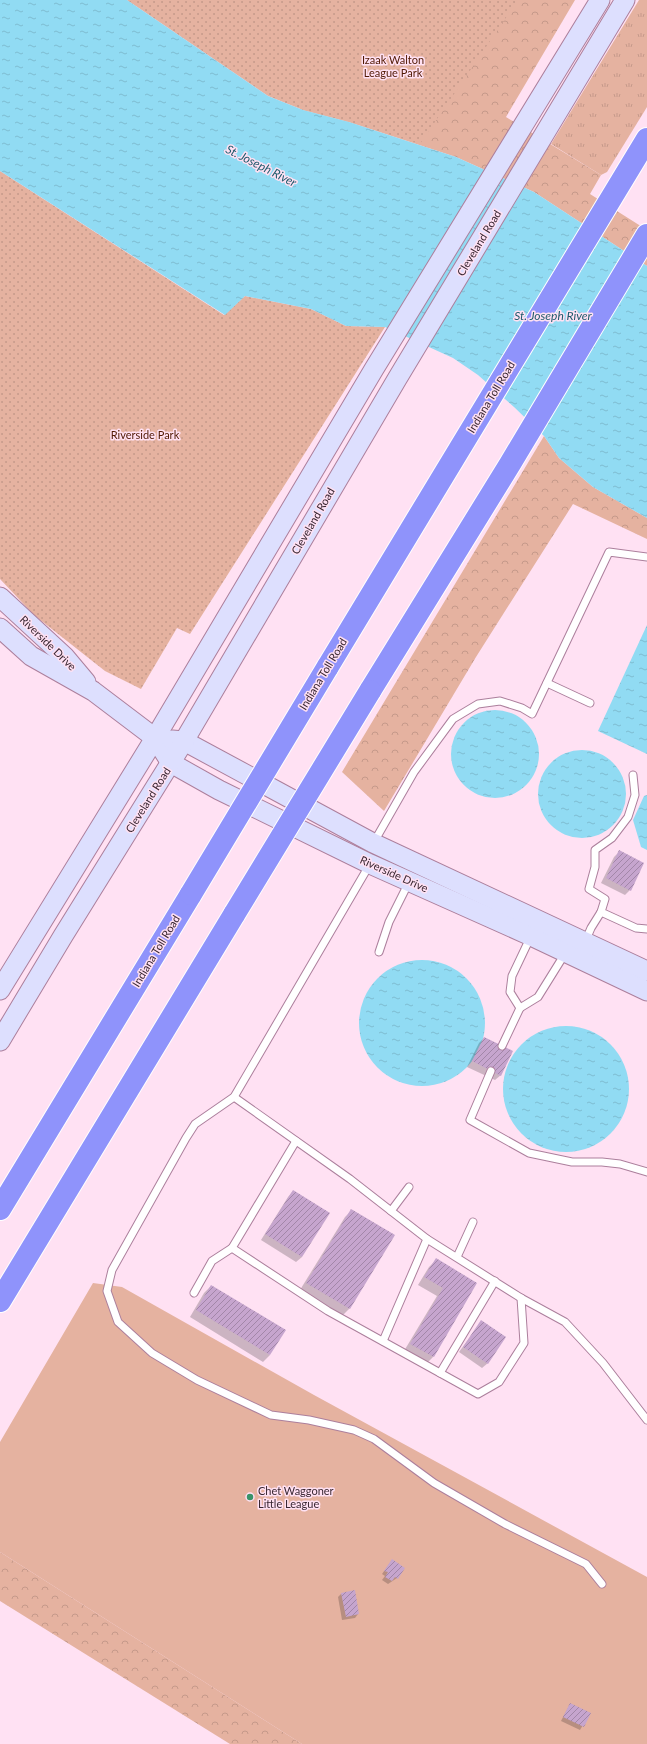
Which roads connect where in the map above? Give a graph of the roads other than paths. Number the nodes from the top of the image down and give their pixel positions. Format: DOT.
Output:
graph roads {
  1 [pos="600,0"];
  2 [pos="624,0"];
  3 [pos="647,140"];
  4 [pos="647,235"];
  5 [pos="647,557"];
  6 [pos="0,597"];
  7 [pos="0,628"];
  8 [pos="547,683"];
  9 [pos="93,691"];
  10 [pos="590,703"];
  11 [pos="155,738"];
  12 [pos="184,741"];
  13 [pos="171,763"];
  14 [pos="633,775"];
  15 [pos="372,854"];
  16 [pos="409,882"];
  17 [pos="601,912"];
  18 [pos="534,928"];
  19 [pos="647,930"];
  20 [pos="575,948"];
  21 [pos="379,952"];
  22 [pos="647,971"];
  23 [pos="0,990"];
  24 [pos="647,992"];
  25 [pos="520,1008"];
  26 [pos="0,1041"];
  27 [pos="502,1046"];
  28 [pos="491,1071"];
  29 [pos="234,1097"];
  30 [pos="296,1141"];
  31 [pos="647,1172"];
  32 [pos="408,1187"];
  33 [pos="0,1209"];
  34 [pos="391,1211"];
  35 [pos="473,1222"];
  36 [pos="427,1239"];
  37 [pos="232,1248"];
  38 [pos="457,1257"];
  39 [pos="495,1281"];
  40 [pos="194,1293"];
  41 [pos="521,1298"];
  42 [pos="0,1301"];
  43 [pos="383,1341"];
  44 [pos="440,1373"];
  45 [pos="647,1420"];
  46 [pos="602,1584"];
  1 -- 11 [label="main road"];
  2 -- 12 [label="main road, Cleveland Road"];
  3 -- 33 [label="highway, Indiana Toll Road, bridge"];
  4 -- 42 [label="highway, bridge"];
  5 -- 8 [label="lane"];
  6 -- 9 [label="main road, Riverside Drive"];
  7 -- 9 [label="main road, Riverside Drive"];
  8 -- 10 [label="lane"];
  8 -- 15 [label="lane"];
  9 -- 11 [label="main road, Riverside Drive"];
  11 -- 12 [label="main road, Riverside Drive"];
  11 -- 13 [label="main road, Riverside Drive"];
  11 -- 23 [label="main road"];
  12 -- 13 [label="main road, Cleveland Road"];
  12 -- 15 [label="main road, Riverside Drive"];
  13 -- 15 [label="main road, Riverside Drive"];
  13 -- 26 [label="main road, Cleveland Road"];
  14 -- 17 [label="lane"];
  15 -- 16 [label="main road, Riverside Drive"];
  15 -- 18 [label="main road, Riverside Drive"];
  15 -- 29 [label="lane"];
  16 -- 18 [label="main road, Riverside Drive"];
  16 -- 21 [label="lane"];
  17 -- 19 [label="lane"];
  17 -- 20 [label="lane"];
  18 -- 20 [label="main road, Riverside Drive"];
  18 -- 25 [label="lane"];
  20 -- 22 [label="main road, Riverside Drive"];
  20 -- 24 [label="main road, Riverside Drive"];
  20 -- 25 [label="lane"];
  25 -- 27 [label="lane"];
  28 -- 31 [label="lane"];
  29 -- 30 [label="lane"];
  29 -- 46 [label="lane"];
  30 -- 34 [label="lane"];
  30 -- 37 [label="lane"];
  32 -- 34 [label="lane"];
  34 -- 36 [label="lane"];
  35 -- 38 [label="lane"];
  36 -- 38 [label="lane"];
  36 -- 43 [label="lane"];
  37 -- 40 [label="lane"];
  37 -- 43 [label="lane"];
  38 -- 39 [label="lane"];
  39 -- 41 [label="lane"];
  39 -- 44 [label="lane"];
  41 -- 44 [label="lane"];
  41 -- 45 [label="lane"];
  43 -- 44 [label="lane"];
}
